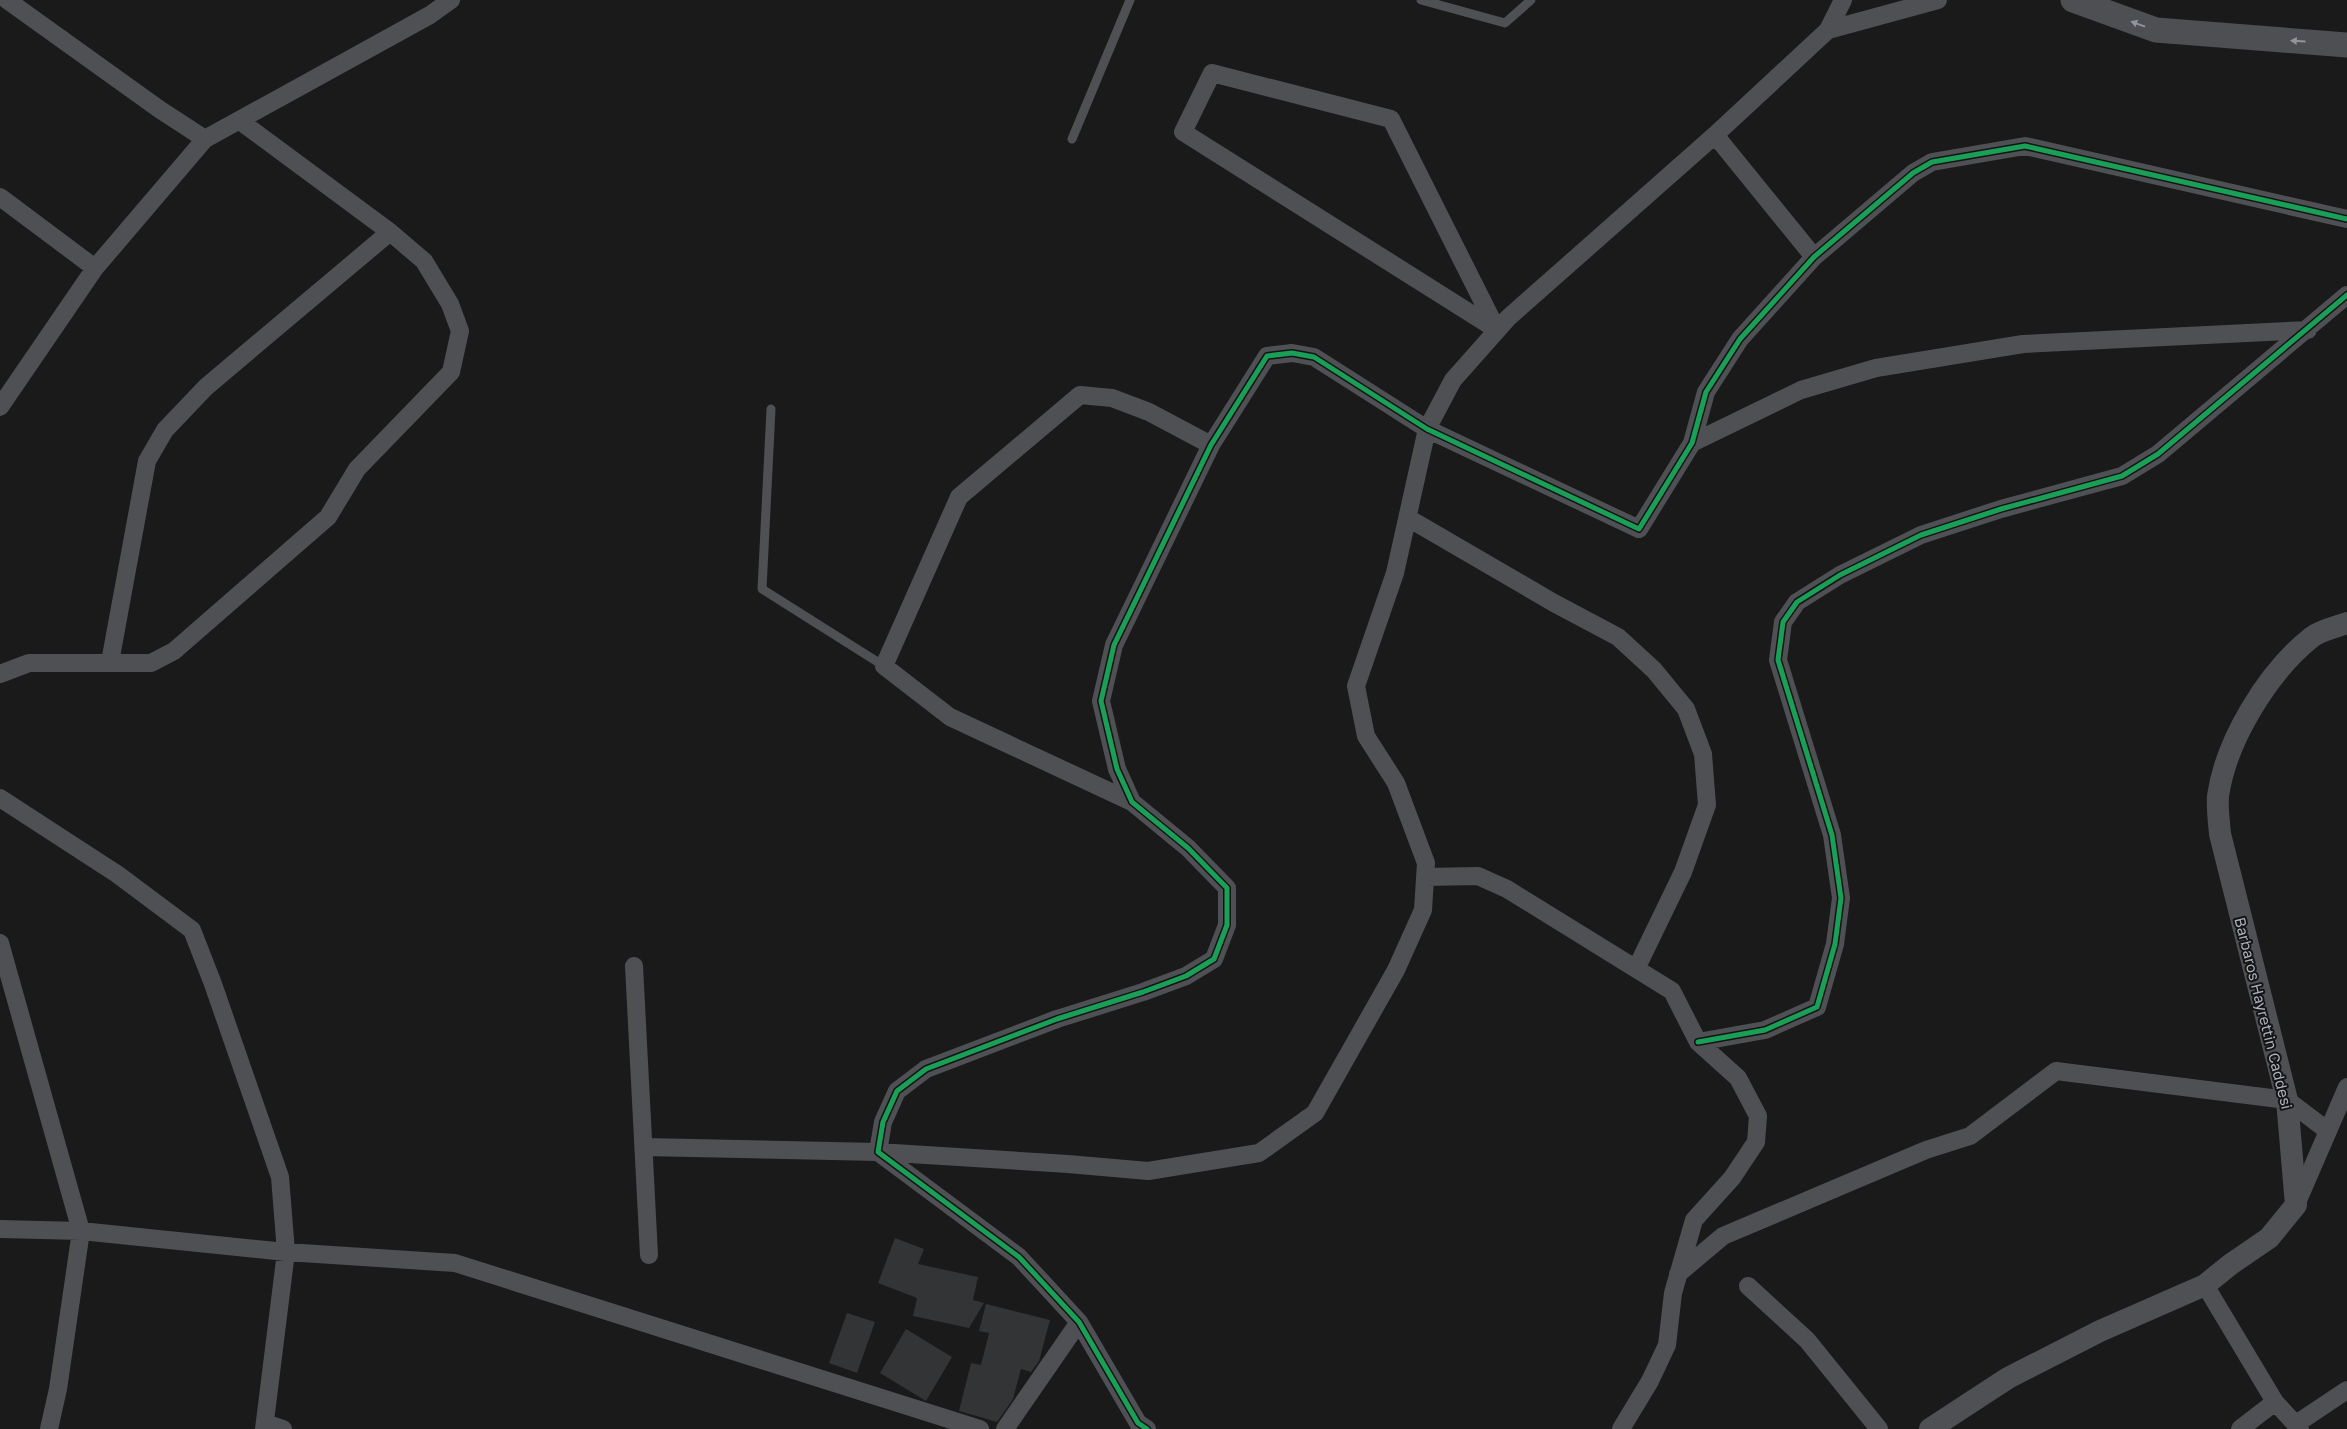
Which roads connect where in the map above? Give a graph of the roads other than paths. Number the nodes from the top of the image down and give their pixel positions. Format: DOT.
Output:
graph roads {
  1 [pos="7,0"];
  2 [pos="452,0"];
  3 [pos="1130,0"];
  4 [pos="1421,0"];
  5 [pos="1531,0"];
  6 [pos="1843,0"];
  7 [pos="1938,0"];
  8 [pos="2073,0"];
  9 [pos="1828,30"];
  10 [pos="2347,45"];
  11 [pos="240,121"];
  12 [pos="1715,135"];
  13 [pos="205,139"];
  14 [pos="1072,139"];
  15 [pos="0,197"];
  16 [pos="2347,219"];
  17 [pos="390,232"];
  18 [pos="1814,257"];
  19 [pos="95,268"];
  20 [pos="2347,295"];
  21 [pos="1498,330"];
  22 [pos="2308,330"];
  23 [pos="0,407"];
  24 [pos="771,409"];
  25 [pos="1428,429"];
  26 [pos="1692,443"];
  27 [pos="1211,445"];
  28 [pos="1408,518"];
  29 [pos="2347,623"];
  30 [pos="110,662"];
  31 [pos="884,666"];
  32 [pos="0,674"];
  33 [pos="0,798"];
  34 [pos="1132,802"];
  35 [pos="1425,877"];
  36 [pos="0,943"];
  37 [pos="634,966"];
  38 [pos="1637,967"];
  39 [pos="1698,1042"];
  40 [pos="2347,1087"];
  41 [pos="2288,1100"];
  42 [pos="2328,1131"];
  43 [pos="644,1147"];
  44 [pos="878,1152"];
  45 [pos="2296,1205"];
  46 [pos="0,1229"];
  47 [pos="81,1231"];
  48 [pos="286,1252"];
  49 [pos="649,1255"];
  50 [pos="1678,1274"];
  51 [pos="1748,1286"];
  52 [pos="2205,1286"];
  53 [pos="1079,1322"];
  54 [pos="2347,1390"];
  55 [pos="2275,1402"];
  56 [pos="265,1426"];
  57 [pos="2298,1427"];
  58 [pos="49,1429"];
  59 [pos="283,1429"];
  60 [pos="980,1429"];
  61 [pos="1005,1429"];
  62 [pos="1147,1429"];
  63 [pos="1620,1429"];
  64 [pos="1879,1429"];
  65 [pos="1930,1429"];
  66 [pos="2240,1429"];
  1 -- 13 [label="street"];
  2 -- 11 [label="street"];
  3 -- 14 [label="lane"];
  4 -- 5 [label="lane"];
  6 -- 9 [label="street"];
  7 -- 9 [label="street"];
  10 -- 8 [label="main road, one-way"];
  9 -- 12 [label="street"];
  11 -- 13 [label="street"];
  11 -- 17 [label="street"];
  12 -- 18 [label="street"];
  12 -- 21 [label="street"];
  13 -- 19 [label="street"];
  15 -- 19 [label="street"];
  16 -- 18 [label="street"];
  17 -- 30 [label="street"];
  17 -- 30 [label="street"];
  18 -- 26 [label="street"];
  19 -- 23 [label="street"];
  20 -- 22 [label="street"];
  21 -- 21 [label="street"];
  21 -- 25 [label="street"];
  22 -- 26 [label="street"];
  22 -- 39 [label="street"];
  24 -- 31 [label="lane"];
  25 -- 26 [label="street"];
  25 -- 27 [label="street"];
  25 -- 28 [label="street"];
  27 -- 31 [label="street"];
  27 -- 34 [label="street"];
  28 -- 35 [label="street"];
  28 -- 38 [label="street"];
  29 -- 41 [label="street, Barbaros Hayrettin Caddesi"];
  30 -- 32 [label="street"];
  31 -- 34 [label="street"];
  33 -- 48 [label="street"];
  34 -- 44 [label="street"];
  35 -- 38 [label="street"];
  35 -- 44 [label="street"];
  36 -- 47 [label="street"];
  37 -- 43 [label="street"];
  38 -- 39 [label="street"];
  39 -- 50 [label="street"];
  40 -- 42 [label="street"];
  41 -- 42 [label="street"];
  41 -- 45 [label="street, Barbaros Hayrettin Caddesi"];
  41 -- 50 [label="street"];
  42 -- 45 [label="street"];
  43 -- 44 [label="street"];
  43 -- 49 [label="street"];
  44 -- 53 [label="street"];
  45 -- 52 [label="street"];
  46 -- 47 [label="street"];
  47 -- 48 [label="street"];
  47 -- 58 [label="street"];
  48 -- 56 [label="street"];
  48 -- 60 [label="street"];
  50 -- 63 [label="street"];
  51 -- 64 [label="street"];
  52 -- 55 [label="street"];
  52 -- 65 [label="street"];
  53 -- 61 [label="street"];
  53 -- 62 [label="street"];
  54 -- 57 [label="street"];
  55 -- 57 [label="street"];
  55 -- 66 [label="street"];
  56 -- 59 [label="street"];
}
